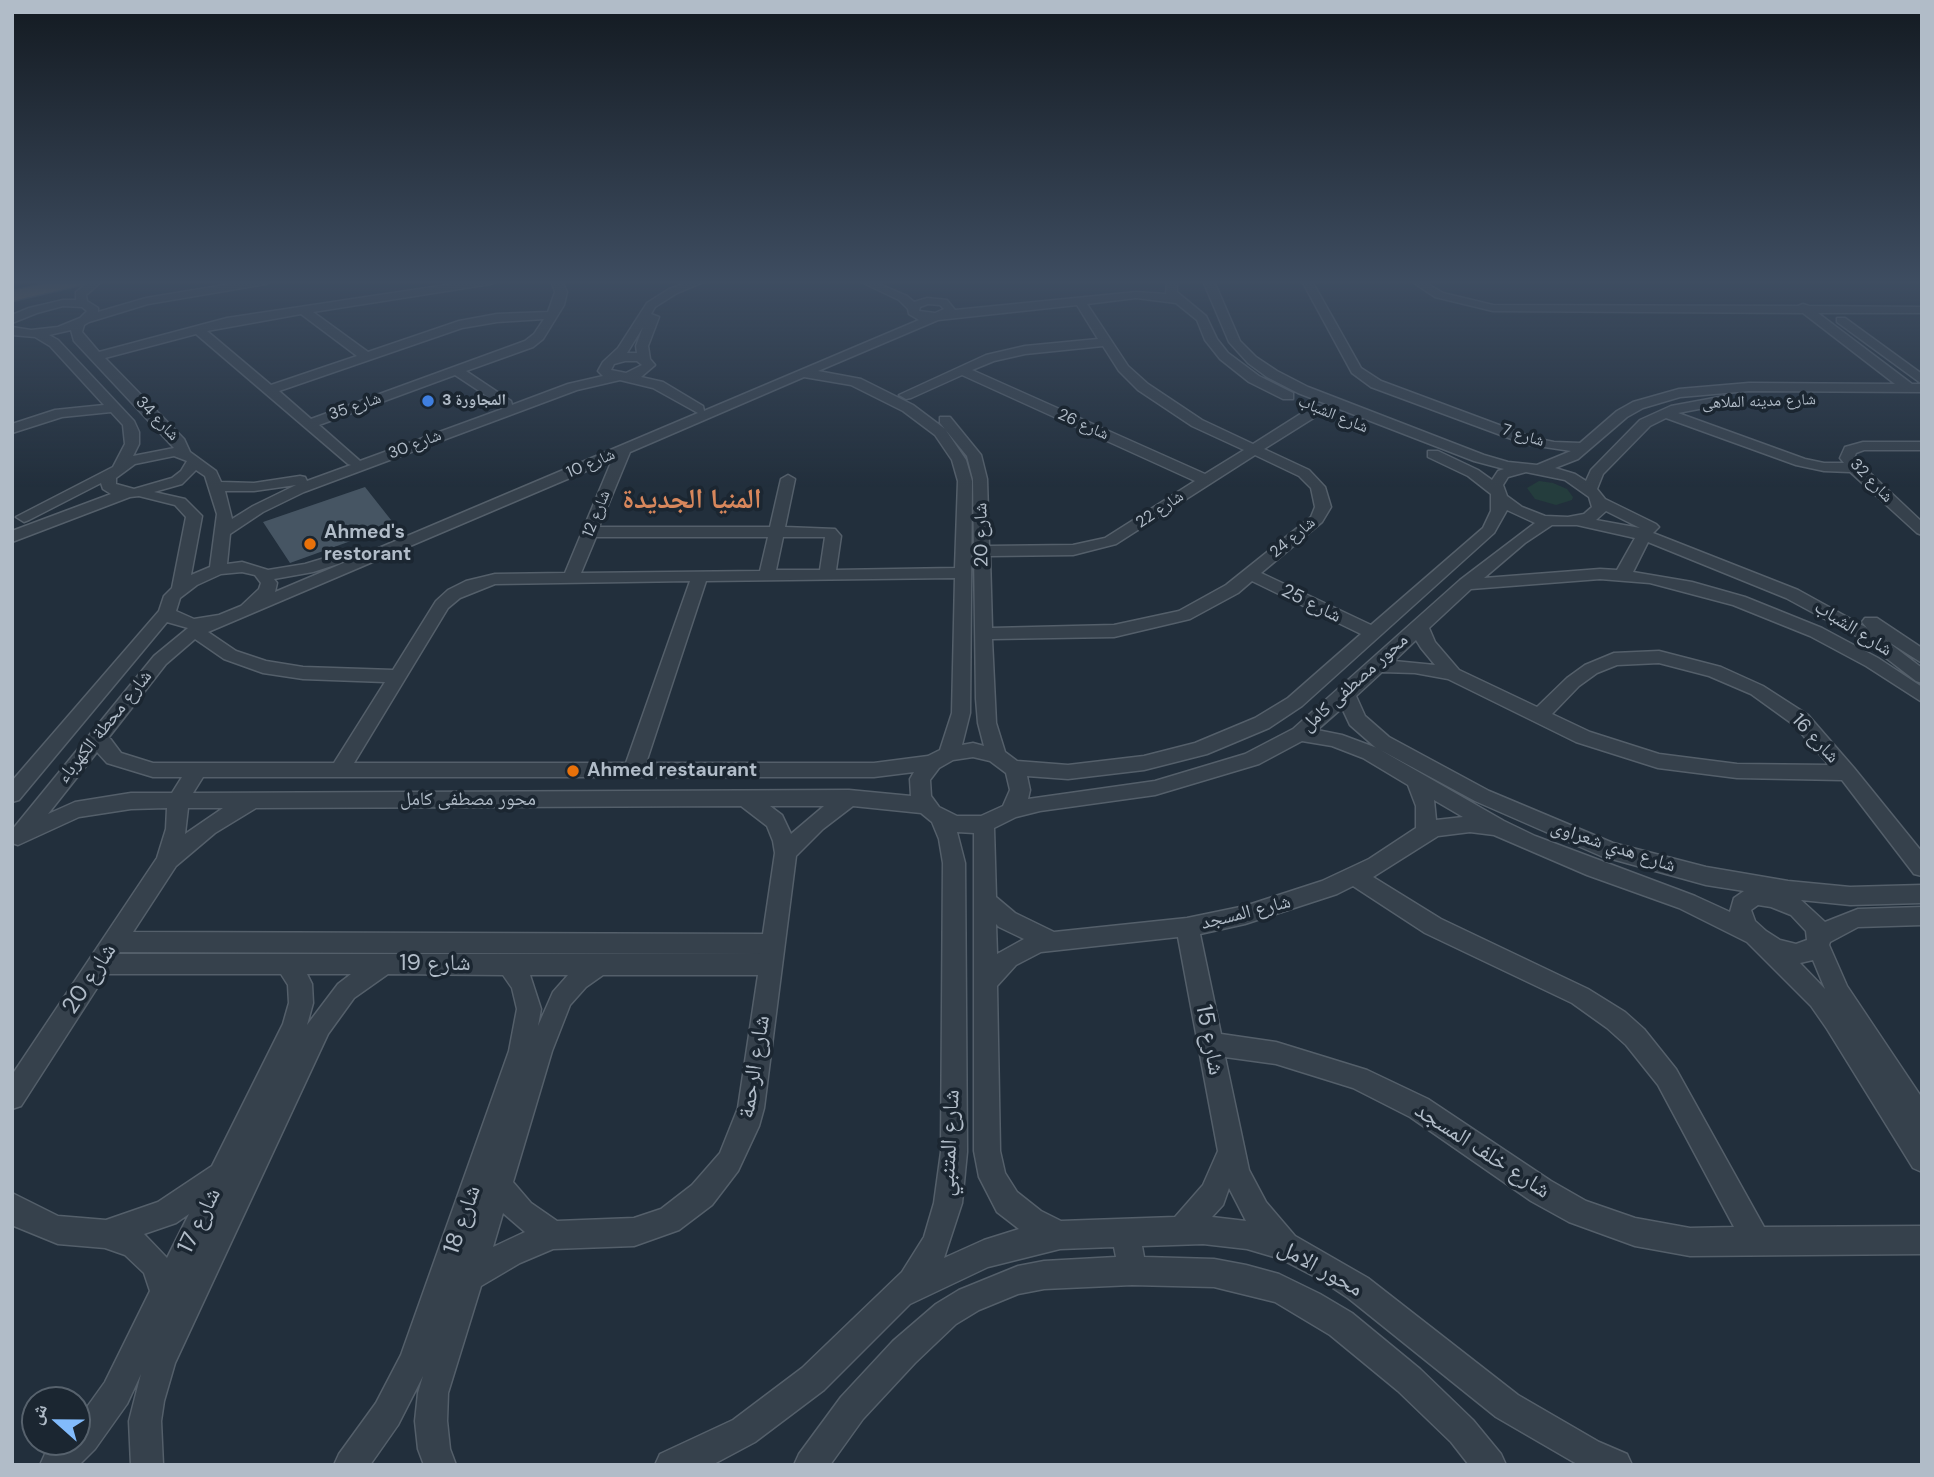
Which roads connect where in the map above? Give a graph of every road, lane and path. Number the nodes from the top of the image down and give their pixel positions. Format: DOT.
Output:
graph roads {
  1 [pos="61,350"];
  2 [pos="90,350"];
  3 [pos="122,350"];
  4 [pos="222,350"];
  5 [pos="358,350"];
  6 [pos="385,350"];
  7 [pos="513,350"];
  8 [pos="619,350"];
  9 [pos="642,350"];
  10 [pos="847,350"];
  11 [pos="858,350"];
  12 [pos="1035,350"];
  13 [pos="1111,350"];
  14 [pos="1218,350"];
  15 [pos="1242,350"];
  16 [pos="1345,350"];
  17 [pos="1867,350"];
  18 [pos="1882,350"];
  19 [pos="850,354"];
  20 [pos="366,356"];
  21 [pos="96,357"];
  22 [pos="609,362"];
  23 [pos="647,362"];
  24 [pos="961,370"];
  25 [pos="457,371"];
  26 [pos="801,374"];
  27 [pos="855,376"];
  28 [pos="621,377"];
  29 [pos="1922,380"];
  30 [pos="569,384"];
  31 [pos="96,387"];
  32 [pos="1915,388"];
  33 [pos="269,390"];
  34 [pos="906,395"];
  35 [pos="1922,399"];
  36 [pos="506,404"];
  37 [pos="705,406"];
  38 [pos="115,408"];
  39 [pos="1318,409"];
  40 [pos="1664,413"];
  41 [pos="41,417"];
  42 [pos="1463,418"];
  43 [pos="12,422"];
  44 [pos="309,424"];
  45 [pos="1606,428"];
  46 [pos="12,429"];
  47 [pos="1631,436"];
  48 [pos="630,444"];
  49 [pos="1922,446"];
  50 [pos="1450,447"];
  51 [pos="1585,447"];
  52 [pos="1254,449"];
  53 [pos="189,457"];
  54 [pos="353,461"];
  55 [pos="1453,463"];
  56 [pos="1555,464"];
  57 [pos="1854,468"];
  58 [pos="117,469"];
  59 [pos="1522,469"];
  60 [pos="1539,469"];
  61 [pos="789,479"];
  62 [pos="1205,480"];
  63 [pos="297,485"];
  64 [pos="218,486"];
  65 [pos="131,493"];
  66 [pos="1498,494"];
  67 [pos="1595,495"];
  68 [pos="964,510"];
  69 [pos="981,510"];
  70 [pos="1548,521"];
  71 [pos="1580,521"];
  72 [pos="12,523"];
  73 [pos="1489,530"];
  74 [pos="1647,530"];
  75 [pos="1922,530"];
  76 [pos="590,531"];
  77 [pos="777,531"];
  78 [pos="223,532"];
  79 [pos="1527,534"];
  80 [pos="12,537"];
  81 [pos="983,551"];
  82 [pos="218,570"];
  83 [pos="964,573"];
  84 [pos="1250,574"];
  85 [pos="266,575"];
  86 [pos="827,575"];
  87 [pos="1623,575"];
  88 [pos="700,576"];
  89 [pos="767,576"];
  90 [pos="571,578"];
  91 [pos="1466,584"];
  92 [pos="180,588"];
  93 [pos="247,610"];
  94 [pos="167,612"];
  95 [pos="1419,626"];
  96 [pos="202,627"];
  97 [pos="985,634"];
  98 [pos="1373,634"];
  99 [pos="1922,657"];
  100 [pos="1378,666"];
  101 [pos="1453,674"];
  102 [pos="397,676"];
  103 [pos="1922,677"];
  104 [pos="1346,695"];
  105 [pos="1922,696"];
  106 [pos="1295,702"];
  107 [pos="1539,716"];
  108 [pos="1321,717"];
  109 [pos="1300,734"];
  110 [pos="98,735"];
  111 [pos="1376,747"];
  112 [pos="996,756"];
  113 [pos="940,758"];
  114 [pos="341,768"];
  115 [pos="1013,768"];
  116 [pos="519,769"];
  117 [pos="634,769"];
  118 [pos="197,770"];
  119 [pos="1847,773"];
  120 [pos="1417,781"];
  121 [pos="12,795"];
  122 [pos="849,798"];
  123 [pos="746,799"];
  124 [pos="178,800"];
  125 [pos="254,800"];
  126 [pos="506,800"];
  127 [pos="1010,811"];
  128 [pos="933,812"];
  129 [pos="984,824"];
  130 [pos="1497,827"];
  131 [pos="1426,832"];
  132 [pos="15,840"];
  133 [pos="786,853"];
  134 [pos="168,860"];
  135 [pos="1922,867"];
  136 [pos="1355,876"];
  137 [pos="1706,876"];
  138 [pos="1781,894"];
  139 [pos="1922,894"];
  140 [pos="1747,899"];
  141 [pos="985,901"];
  142 [pos="1922,916"];
  143 [pos="1187,927"];
  144 [pos="1758,938"];
  145 [pos="1049,940"];
  146 [pos="1819,941"];
  147 [pos="114,942"];
  148 [pos="421,954"];
  149 [pos="772,955"];
  150 [pos="100,964"];
  151 [pos="284,964"];
  152 [pos="384,964"];
  153 [pos="600,964"];
  154 [pos="509,965"];
  155 [pos="986,982"];
  156 [pos="1209,1044"];
  157 [pos="530,1051"];
  158 [pos="293,1056"];
  159 [pos="12,1097"];
  160 [pos="1922,1121"];
  161 [pos="954,1152"];
  162 [pos="987,1152"];
  163 [pos="1231,1153"];
  164 [pos="1922,1159"];
  165 [pos="222,1174"];
  166 [pos="497,1185"];
  167 [pos="12,1207"];
  168 [pos="1181,1231"];
  169 [pos="106,1234"];
  170 [pos="1126,1234"];
  171 [pos="553,1235"];
  172 [pos="1060,1235"];
  173 [pos="1922,1240"];
  174 [pos="1757,1242"];
  175 [pos="1286,1246"];
  176 [pos="1132,1271"];
  177 [pos="467,1278"];
  178 [pos="165,1292"];
  179 [pos="900,1294"];
  180 [pos="147,1360"];
  181 [pos="427,1363"];
  182 [pos="714,1454"];
  183 [pos="1600,1461"];
  184 [pos="56,1465"];
  185 [pos="147,1465"];
  186 [pos="350,1465"];
  187 [pos="440,1465"];
  188 [pos="671,1465"];
  189 [pos="810,1465"];
  190 [pos="1490,1465"];
  1 -- 31 [label="street, شارع 34"];
  2 -- 21 [label="street, شارع 34"];
  3 -- 21 [label="street"];
  4 -- 33 [label="street"];
  5 -- 20 [label="street"];
  6 -- 20 [label="street"];
  7 -- 25 [label="street, شارع 35"];
  8 -- 22 [label="street"];
  9 -- 23 [label="street"];
  10 -- 37 [label="street, شارع 10"];
  11 -- 19 [label="street, شارع 10"];
  12 -- 24 [label="street"];
  13 -- 52 [label="street, شارع 24"];
  14 -- 39 [label="street, شارع الشباب"];
  15 -- 50 [label="street, شارع الشباب"];
  16 -- 42 [label="street, شارع 7"];
  17 -- 32 [label="street"];
  18 -- 29 [label="street"];
  19 -- 26 [label="street, شارع 10"];
  19 -- 27 [label="street"];
  20 -- 33 [label="street"];
  21 -- 53 [label="street, شارع 34"];
  22 -- 23 [label="street"];
  22 -- 28 [label="street"];
  22 -- 30 [label="street, شارع 30"];
  23 -- 28 [label="street"];
  23 -- 37 [label="street"];
  24 -- 34 [label="street"];
  24 -- 62 [label="street, شارع 26"];
  25 -- 36 [label="street"];
  25 -- 44 [label="street, شارع 35"];
  26 -- 27 [label="street, شارع 20"];
  26 -- 48 [label="street, شارع 10"];
  27 -- 34 [label="street, شارع 20"];
  27 -- 68 [label="street, شارع 20"];
  28 -- 30 [label="street, شارع 30"];
  28 -- 37 [label="street"];
  30 -- 36 [label="street, شارع 30"];
  30 -- 63 [label="street, شارع 30"];
  31 -- 38 [label="street, شارع 34"];
  31 -- 41 [label="street"];
  32 -- 35 [label="street"];
  32 -- 45 [label="street, شارع مدينه الملاهى"];
  33 -- 44 [label="street"];
  34 -- 69 [label="street, شارع 20"];
  35 -- 40 [label="street, شارع مدينه الملاهى"];
  36 -- 54 [label="street, شارع 30"];
  37 -- 48 [label="street, شارع 10"];
  38 -- 41 [label="street"];
  38 -- 58 [label="street, شارع 34"];
  39 -- 52 [label="street, شارع 22"];
  39 -- 55 [label="street, شارع الشباب"];
  40 -- 47 [label="street, شارع مدينه الملاهى"];
  40 -- 57 [label="street"];
  41 -- 43 [label="street"];
  41 -- 46 [label="street"];
  42 -- 51 [label="street, شارع 7"];
  42 -- 56 [label="street, شارع 7"];
  44 -- 54 [label="street"];
  45 -- 47 [label="street"];
  45 -- 51 [label="street, شارع مدينه الملاهى"];
  47 -- 67 [label="street, شارع مدينه الملاهى"];
  48 -- 76 [label="street, شارع 12"];
  48 -- 85 [label="street, شارع 10"];
  48 -- 93 [label="street, شارع 10"];
  49 -- 57 [label="street, شارع 32"];
  50 -- 55 [label="street"];
  50 -- 59 [label="street, شارع الشباب"];
  51 -- 56 [label="street, شارع مدينه الملاهى"];
  52 -- 62 [label="street, شارع 22"];
  52 -- 84 [label="street, شارع 24"];
  53 -- 58 [label="street"];
  53 -- 64 [label="street, شارع 34"];
  53 -- 65 [label="street"];
  54 -- 63 [label="street, شارع 30"];
  55 -- 66 [label="street, شارع الشباب"];
  56 -- 60 [label="street, شارع مدينه الملاهى"];
  57 -- 75 [label="street, شارع 32"];
  58 -- 65 [label="street"];
  58 -- 72 [label="street"];
  59 -- 60 [label="street, شارع الشباب"];
  59 -- 66 [label="street"];
  60 -- 67 [label="street, شارع الشباب"];
  61 -- 77 [label="street"];
  62 -- 81 [label="street, شارع 22"];
  63 -- 64 [label="street, شارع 30"];
  63 -- 78 [label="street, شارع 30"];
  64 -- 78 [label="street"];
  65 -- 80 [label="street"];
  65 -- 92 [label="street"];
  66 -- 70 [label="street, شارع الشباب"];
  66 -- 73 [label="street, محور مصطفى كامل"];
  67 -- 71 [label="street, شارع مدينه الملاهى"];
  67 -- 74 [label="street, شارع الشباب"];
  68 -- 69 [label="street"];
  68 -- 83 [label="street, شارع 20"];
  69 -- 81 [label="street, شارع 20"];
  70 -- 71 [label="street, شارع الشباب"];
  70 -- 79 [label="street, محور مصطفى كامل"];
  71 -- 74 [label="street, شارع الشباب"];
  73 -- 79 [label="street"];
  73 -- 98 [label="street, محور مصطفى كامل"];
  74 -- 87 [label="street"];
  74 -- 99 [label="street, شارع الشباب"];
  74 -- 103 [label="street, شارع الشباب"];
  76 -- 77 [label="street"];
  76 -- 90 [label="street, شارع 12"];
  77 -- 86 [label="street"];
  77 -- 89 [label="street"];
  78 -- 82 [label="street"];
  79 -- 91 [label="street, محور مصطفى كامل"];
  81 -- 97 [label="street, شارع 20"];
  82 -- 85 [label="street"];
  82 -- 92 [label="street"];
  83 -- 86 [label="street"];
  83 -- 113 [label="street, شارع 20"];
  84 -- 97 [label="street, شارع 24"];
  84 -- 98 [label="street, شارع 25"];
  85 -- 93 [label="street"];
  86 -- 89 [label="street"];
  87 -- 91 [label="street"];
  87 -- 105 [label="street"];
  88 -- 89 [label="street"];
  88 -- 90 [label="street"];
  88 -- 117 [label="street"];
  90 -- 102 [label="street"];
  91 -- 95 [label="street, محور مصطفى كامل"];
  92 -- 94 [label="street, شارع محطة الكهرباء"];
  93 -- 96 [label="street, شارع 10"];
  94 -- 96 [label="street"];
  94 -- 121 [label="street, شارع محطة الكهرباء"];
  95 -- 100 [label="street, محور مصطفى كامل"];
  95 -- 101 [label="street, شارع 16"];
  96 -- 102 [label="street"];
  96 -- 110 [label="street, شارع محطة الكهرباء"];
  97 -- 112 [label="street, شارع 20"];
  98 -- 106 [label="street, محور مصطفى كامل"];
  100 -- 101 [label="street, شارع 16"];
  100 -- 104 [label="street, محور مصطفى كامل"];
  101 -- 107 [label="street, شارع 16"];
  102 -- 114 [label="street"];
  104 -- 108 [label="street, محور مصطفى كامل"];
  104 -- 111 [label="street, شارع هدي شعراوى"];
  106 -- 108 [label="street"];
  106 -- 115 [label="street, محور مصطفى كامل"];
  107 -- 119 [label="street, شارع 16"];
  107 -- 119 [label="street, شارع 16"];
  108 -- 109 [label="street, محور مصطفى كامل"];
  109 -- 111 [label="street, شارع هدي شعراوى"];
  109 -- 127 [label="street, محور مصطفى كامل"];
  110 -- 118 [label="street, محور مصطفى كامل"];
  110 -- 132 [label="street, شارع محطة الكهرباء"];
  111 -- 120 [label="street, شارع هدي شعراوى"];
  111 -- 137 [label="street, شارع هدي شعراوى"];
  112 -- 113 [label="street"];
  112 -- 115 [label="street"];
  113 -- 117 [label="street, محور مصطفى كامل"];
  113 -- 128 [label="street"];
  114 -- 116 [label="street, محور مصطفى كامل"];
  114 -- 118 [label="street, محور مصطفى كامل"];
  115 -- 127 [label="street"];
  116 -- 117 [label="street, محور مصطفى كامل"];
  116 -- 126 [label="street"];
  118 -- 124 [label="street"];
  119 -- 135 [label="street"];
  120 -- 130 [label="street, شارع هدي شعراوى"];
  120 -- 131 [label="street"];
  122 -- 123 [label="street, محور مصطفى كامل"];
  122 -- 128 [label="street, محور مصطفى كامل"];
  122 -- 133 [label="street"];
  123 -- 126 [label="street, محور مصطفى كامل"];
  123 -- 133 [label="street, شارع الرحمة"];
  124 -- 125 [label="street, محور مصطفى كامل"];
  124 -- 132 [label="street, محور مصطفى كامل"];
  124 -- 134 [label="street, شارع 20"];
  125 -- 126 [label="street, محور مصطفى كامل"];
  125 -- 134 [label="street, شارع 20"];
  127 -- 129 [label="street"];
  128 -- 129 [label="street"];
  128 -- 161 [label="street, شارع المتنبي"];
  129 -- 141 [label="street, شارع المتنبي"];
  130 -- 131 [label="street, شارع المسجد"];
  130 -- 144 [label="street, شارع هدي شعراوى"];
  131 -- 136 [label="street, شارع المسجد"];
  133 -- 149 [label="street, شارع الرحمة"];
  134 -- 147 [label="street, شارع 20"];
  136 -- 143 [label="street, شارع المسجد"];
  136 -- 174 [label="street"];
  137 -- 138 [label="street, شارع هدي شعراوى"];
  137 -- 140 [label="street"];
  138 -- 139 [label="street, شارع هدي شعراوى"];
  138 -- 140 [label="street"];
  138 -- 146 [label="street"];
  140 -- 144 [label="street"];
  141 -- 145 [label="street, شارع المسجد"];
  141 -- 155 [label="street, شارع المتنبي"];
  142 -- 146 [label="street"];
  143 -- 145 [label="street, شارع المسجد"];
  143 -- 156 [label="street, شارع 15"];
  144 -- 146 [label="street"];
  144 -- 164 [label="street, شارع هدي شعراوى"];
  145 -- 155 [label="street, شارع المسجد"];
  146 -- 160 [label="street"];
  147 -- 148 [label="street, شارع 19"];
  147 -- 150 [label="street, شارع 20"];
  148 -- 149 [label="street, شارع 19"];
  148 -- 152 [label="street, شارع 19"];
  148 -- 154 [label="street, شارع 19"];
  149 -- 153 [label="street, شارع 19"];
  149 -- 171 [label="street, شارع الرحمة"];
  150 -- 151 [label="street, شارع 19"];
  150 -- 159 [label="street, شارع 20"];
  151 -- 152 [label="street, شارع 19"];
  151 -- 158 [label="street, شارع 17"];
  152 -- 158 [label="street, شارع 17"];
  153 -- 154 [label="street, شارع 19"];
  153 -- 157 [label="street, شارع 18"];
  154 -- 157 [label="street, شارع 18"];
  155 -- 162 [label="street, شارع المتنبي"];
  156 -- 163 [label="street, شارع 15"];
  156 -- 174 [label="street, شارع خلف المسجد"];
  157 -- 166 [label="street, شارع 18"];
  157 -- 181 [label="street, شارع 18"];
  158 -- 165 [label="street, شارع 17"];
  158 -- 180 [label="street, شارع 17"];
  161 -- 162 [label="street"];
  161 -- 179 [label="street, شارع المتنبي"];
  162 -- 172 [label="street, شارع المتنبي"];
  163 -- 168 [label="street"];
  163 -- 175 [label="street, شارع 15"];
  165 -- 169 [label="street"];
  165 -- 178 [label="street, شارع 17"];
  166 -- 171 [label="street"];
  166 -- 177 [label="street, شارع 18"];
  167 -- 169 [label="street"];
  168 -- 170 [label="street, محور الامل"];
  168 -- 175 [label="street, محور الامل"];
  169 -- 178 [label="street"];
  170 -- 172 [label="street, محور الامل"];
  170 -- 176 [label="street"];
  171 -- 177 [label="street, شارع الرحمة"];
  172 -- 179 [label="street, محور الامل"];
  173 -- 174 [label="street, شارع خلف المسجد"];
  175 -- 183 [label="street, محور الامل"];
  176 -- 189 [label="street"];
  176 -- 190 [label="street"];
  177 -- 181 [label="street, شارع 18"];
  178 -- 180 [label="street, شارع 17"];
  179 -- 182 [label="street, شارع المتنبي"];
  180 -- 184 [label="street, شارع 17"];
  180 -- 185 [label="street, شارع 17"];
  181 -- 186 [label="street, شارع 18"];
  181 -- 187 [label="street, شارع 18"];
  182 -- 188 [label="street, شارع المتنبي"];
}
